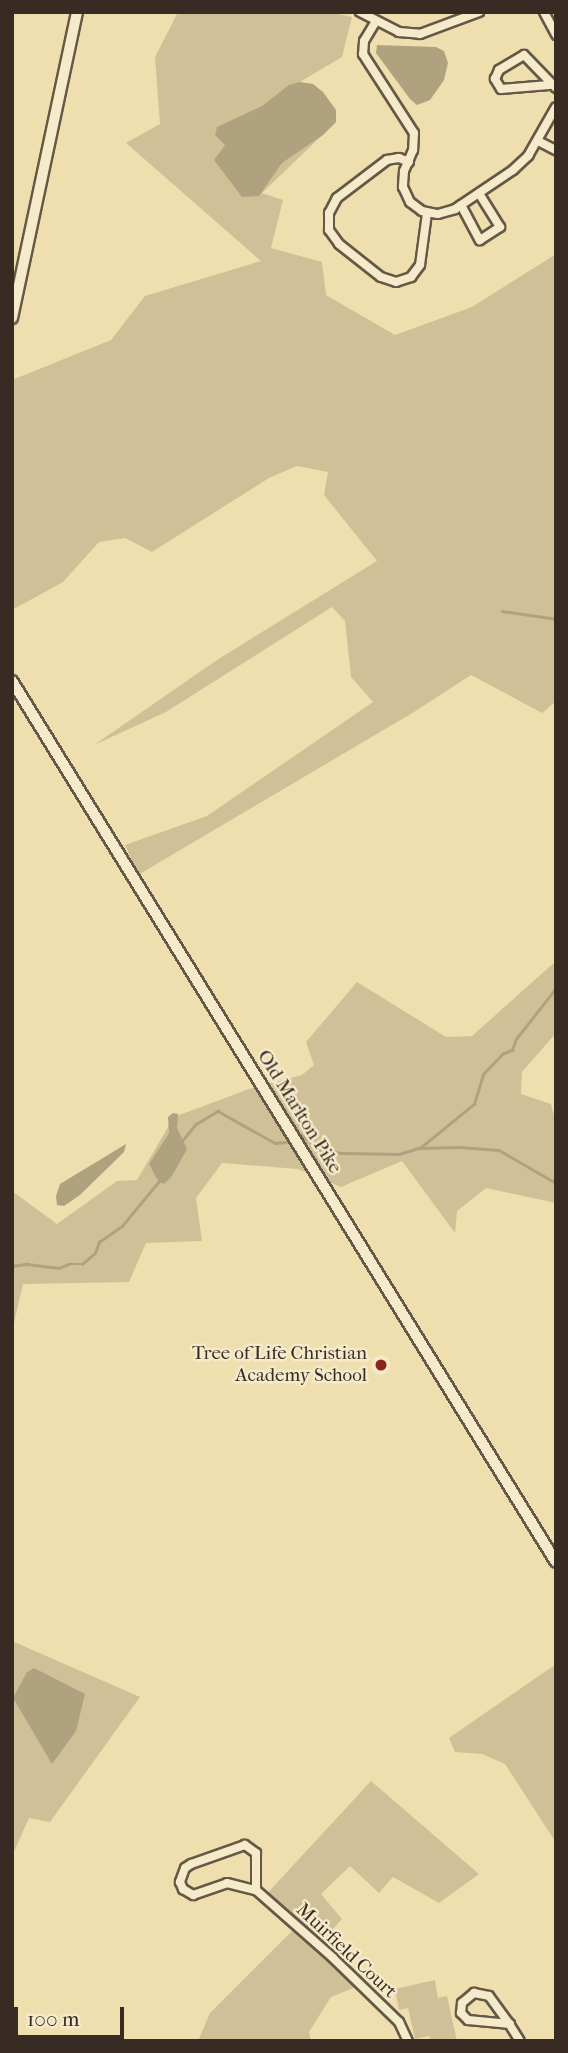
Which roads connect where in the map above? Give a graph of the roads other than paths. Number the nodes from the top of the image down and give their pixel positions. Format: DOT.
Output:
graph roads {
  1 [pos="77,12"];
  2 [pos="360,12"];
  3 [pos="479,12"];
  4 [pos="544,12"];
  5 [pos="376,22"];
  6 [pos="556,35"];
  7 [pos="553,87"];
  8 [pos="556,107"];
  9 [pos="552,122"];
  10 [pos="538,141"];
  11 [pos="556,150"];
  12 [pos="409,162"];
  13 [pos="479,194"];
  14 [pos="461,205"];
  15 [pos="427,213"];
  16 [pos="12,318"];
  17 [pos="12,681"];
  18 [pos="556,1562"];
  19 [pos="256,1890"];
  20 [pos="510,2024"];
  21 [pos="408,2041"];
  22 [pos="520,2041"];
  1 -- 16 [label="street"];
  2 -- 5 [label="street"];
  3 -- 5 [label="street"];
  4 -- 6 [label="street"];
  5 -- 12 [label="street"];
  7 -- 7 [label="street"];
  8 -- 9 [label="street"];
  9 -- 10 [label="street"];
  10 -- 11 [label="street"];
  10 -- 13 [label="street"];
  12 -- 15 [label="street"];
  12 -- 15 [label="street"];
  13 -- 14 [label="street"];
  13 -- 14 [label="street"];
  14 -- 15 [label="street"];
  17 -- 18 [label="street, Old Marlton Pike"];
  19 -- 19 [label="street"];
  19 -- 21 [label="street, Muirfield Court"];
  20 -- 20 [label="street"];
  20 -- 22 [label="street"];
}
